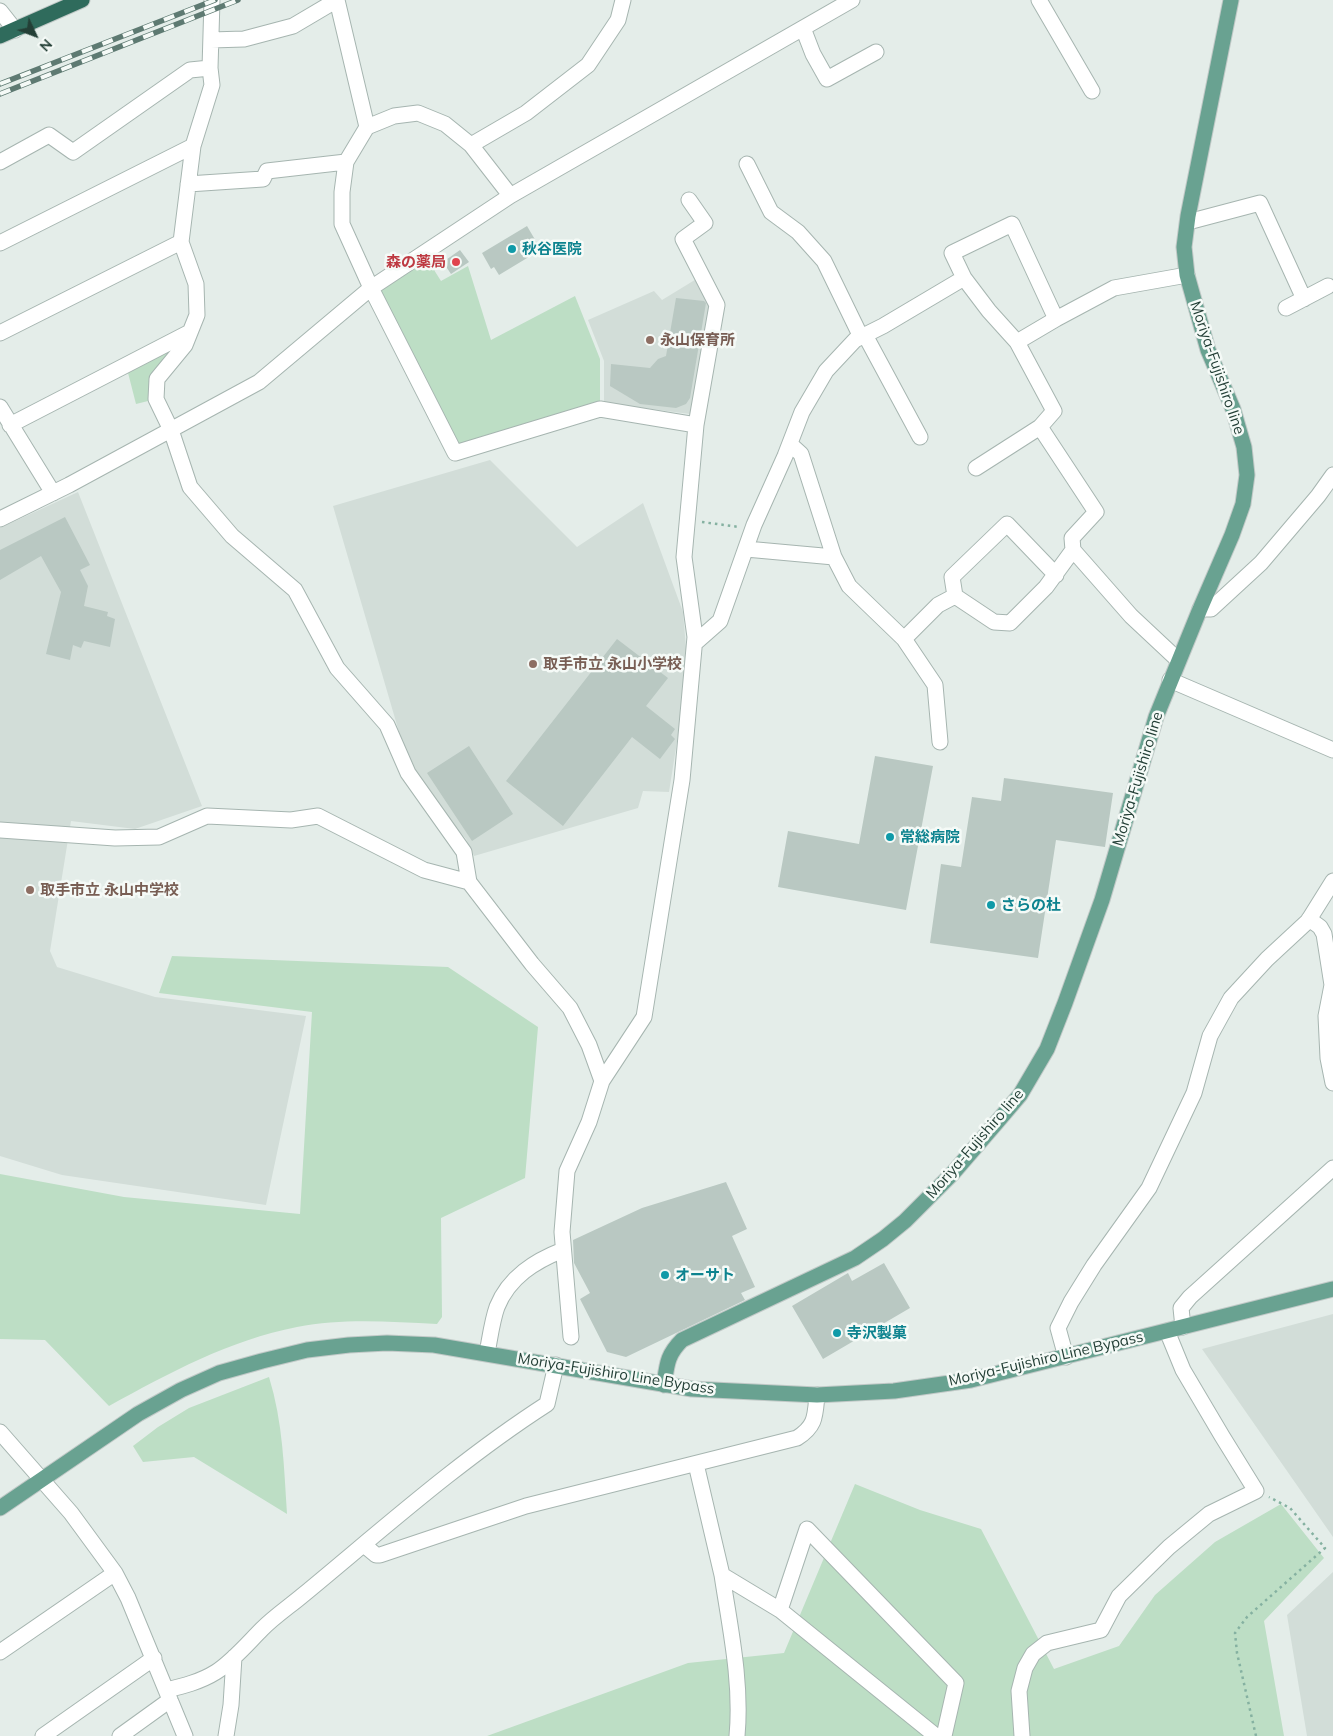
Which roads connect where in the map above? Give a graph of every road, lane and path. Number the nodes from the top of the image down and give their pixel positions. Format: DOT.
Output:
graph roads {
  1 [pos="82,0"];
  2 [pos="212,0"];
  3 [pos="623,0"];
  4 [pos="852,0"];
  5 [pos="1039,0"];
  6 [pos="1231,0"];
  7 [pos="0,11"];
  8 [pos="803,28"];
  9 [pos="15,30"];
  10 [pos="0,36"];
  11 [pos="211,40"];
  12 [pos="876,52"];
  13 [pos="210,68"];
  14 [pos="1092,90"];
  15 [pos="367,127"];
  16 [pos="471,145"];
  17 [pos="193,146"];
  18 [pos="0,162"];
  19 [pos="346,162"];
  20 [pos="747,164"];
  21 [pos="188,184"];
  22 [pos="506,190"];
  23 [pos="690,200"];
  24 [pos="1188,222"];
  25 [pos="0,242"];
  26 [pos="182,242"];
  27 [pos="1187,275"];
  28 [pos="964,278"];
  29 [pos="1328,286"];
  30 [pos="371,288"];
  31 [pos="1304,299"];
  32 [pos="1286,308"];
  33 [pos="1056,320"];
  34 [pos="190,332"];
  35 [pos="0,333"];
  36 [pos="863,336"];
  37 [pos="1017,342"];
  38 [pos="0,407"];
  39 [pos="696,424"];
  40 [pos="10,425"];
  41 [pos="1040,427"];
  42 [pos="170,430"];
  43 [pos="920,437"];
  44 [pos="790,444"];
  45 [pos="976,468"];
  46 [pos="1333,475"];
  47 [pos="53,493"];
  48 [pos="0,519"];
  49 [pos="687,520"];
  50 [pos="753,528"];
  51 [pos="746,549"];
  52 [pos="1073,550"];
  53 [pos="834,557"];
  54 [pos="1056,576"];
  55 [pos="956,596"];
  56 [pos="1200,609"];
  57 [pos="904,639"];
  58 [pos="694,644"];
  59 [pos="1178,660"];
  60 [pos="1170,680"];
  61 [pos="940,742"];
  62 [pos="1333,750"];
  63 [pos="0,830"];
  64 [pos="1333,881"];
  65 [pos="469,882"];
  66 [pos="1310,919"];
  67 [pos="602,1081"];
  68 [pos="1333,1083"];
  69 [pos="1333,1168"];
  70 [pos="563,1250"];
  71 [pos="1333,1290"];
  72 [pos="1183,1327"];
  73 [pos="1167,1331"];
  74 [pos="571,1337"];
  75 [pos="487,1353"];
  76 [pos="1066,1357"];
  77 [pos="556,1365"];
  78 [pos="664,1385"];
  79 [pos="817,1395"];
  80 [pos="0,1432"];
  81 [pos="696,1464"];
  82 [pos="42,1480"];
  83 [pos="1256,1491"];
  84 [pos="0,1508"];
  85 [pos="364,1545"];
  86 [pos="115,1573"];
  87 [pos="722,1575"];
  88 [pos="780,1610"];
  89 [pos="0,1652"];
  90 [pos="234,1657"];
  91 [pos="154,1658"];
  92 [pos="168,1695"];
  93 [pos="43,1736"];
  94 [pos="120,1736"];
  95 [pos="185,1736"];
  96 [pos="226,1736"];
  97 [pos="737,1736"];
  98 [pos="936,1736"];
  99 [pos="944,1736"];
  100 [pos="1022,1736"];
  101 [pos="1256,1736"];
  1 -- 9 [label="highway"];
  2 -- 11 [label="street"];
  3 -- 16 [label="street"];
  4 -- 8 [label="street"];
  5 -- 14 [label="street"];
  6 -- 24 [label="main road, Moriya-Fujishiro line"];
  7 -- 9 [label="street"];
  8 -- 12 [label="street"];
  8 -- 30 [label="street"];
  9 -- 10 [label="highway"];
  11 -- 13 [label="street"];
  11 -- 15 [label="street"];
  13 -- 17 [label="street"];
  13 -- 18 [label="street"];
  15 -- 16 [label="street"];
  15 -- 19 [label="street"];
  16 -- 22 [label="street"];
  17 -- 21 [label="street"];
  17 -- 25 [label="street"];
  19 -- 21 [label="street"];
  19 -- 30 [label="street"];
  20 -- 36 [label="street"];
  21 -- 26 [label="street"];
  23 -- 39 [label="street"];
  24 -- 27 [label="main road, Moriya-Fujishiro line"];
  24 -- 31 [label="street"];
  26 -- 34 [label="street"];
  26 -- 35 [label="street"];
  27 -- 33 [label="street"];
  27 -- 56 [label="main road, Moriya-Fujishiro line"];
  28 -- 33 [label="street"];
  28 -- 36 [label="street"];
  28 -- 37 [label="street"];
  29 -- 31 [label="street"];
  30 -- 39 [label="street"];
  30 -- 42 [label="street"];
  31 -- 32 [label="street"];
  33 -- 37 [label="street"];
  34 -- 40 [label="street"];
  34 -- 42 [label="street"];
  36 -- 43 [label="street"];
  36 -- 44 [label="street"];
  37 -- 41 [label="street"];
  38 -- 40 [label="street"];
  39 -- 49 [label="street"];
  40 -- 47 [label="street"];
  41 -- 45 [label="street"];
  41 -- 52 [label="street"];
  42 -- 47 [label="street"];
  42 -- 65 [label="street"];
  44 -- 50 [label="street"];
  44 -- 53 [label="street"];
  46 -- 56 [label="street"];
  47 -- 48 [label="street"];
  49 -- 50 [label="path"];
  49 -- 58 [label="street"];
  50 -- 51 [label="street"];
  51 -- 53 [label="street"];
  51 -- 58 [label="street"];
  52 -- 54 [label="street"];
  52 -- 59 [label="street"];
  53 -- 57 [label="street"];
  54 -- 55 [label="street"];
  54 -- 55 [label="street"];
  55 -- 57 [label="street"];
  56 -- 59 [label="main road, Moriya-Fujishiro line"];
  57 -- 61 [label="street"];
  58 -- 67 [label="street"];
  59 -- 60 [label="main road, Moriya-Fujishiro line"];
  60 -- 62 [label="street"];
  60 -- 78 [label="main road, Moriya-Fujishiro line"];
  63 -- 65 [label="street"];
  64 -- 66 [label="street"];
  65 -- 67 [label="street"];
  66 -- 68 [label="street"];
  66 -- 76 [label="street"];
  67 -- 70 [label="street"];
  69 -- 72 [label="street"];
  70 -- 74 [label="street"];
  70 -- 75 [label="street"];
  71 -- 72 [label="main road, Moriya-Fujishiro Line Bypass"];
  72 -- 73 [label="main road, Moriya-Fujishiro Line Bypass"];
  73 -- 76 [label="main road, Moriya-Fujishiro Line Bypass"];
  73 -- 83 [label="street"];
  75 -- 77 [label="main road, Moriya-Fujishiro Line Bypass"];
  75 -- 82 [label="main road, Moriya-Fujishiro Line Bypass"];
  76 -- 79 [label="main road, Moriya-Fujishiro Line Bypass"];
  77 -- 78 [label="main road, Moriya-Fujishiro Line Bypass"];
  77 -- 85 [label="street"];
  78 -- 79 [label="main road, Moriya-Fujishiro Line Bypass"];
  79 -- 81 [label="street"];
  80 -- 82 [label="street"];
  81 -- 85 [label="street"];
  81 -- 87 [label="street"];
  82 -- 84 [label="main road"];
  82 -- 86 [label="street"];
  83 -- 100 [label="street"];
  83 -- 101 [label="path"];
  85 -- 90 [label="street"];
  86 -- 89 [label="street"];
  86 -- 91 [label="street"];
  87 -- 88 [label="street"];
  87 -- 97 [label="street"];
  88 -- 98 [label="street"];
  88 -- 99 [label="street"];
  90 -- 92 [label="street"];
  90 -- 96 [label="street"];
  91 -- 92 [label="street"];
  91 -- 93 [label="street"];
  92 -- 94 [label="street"];
  92 -- 95 [label="street"];
}
